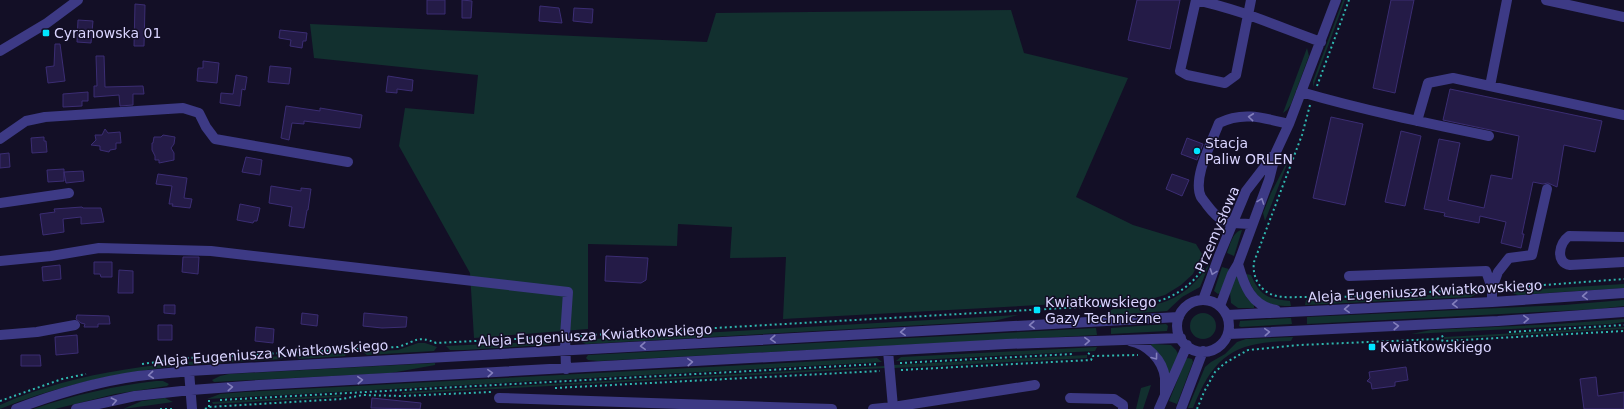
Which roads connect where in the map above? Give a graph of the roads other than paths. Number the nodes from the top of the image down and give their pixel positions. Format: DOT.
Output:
graph roads {
  1 [pos="78,0"];
  2 [pos="1251,0"];
  3 [pos="1336,0"];
  4 [pos="1507,0"];
  5 [pos="1546,0"];
  6 [pos="1221,3"];
  7 [pos="1248,14"];
  8 [pos="1624,17"];
  9 [pos="1321,42"];
  10 [pos="0,51"];
  11 [pos="1490,86"];
  12 [pos="1301,92"];
  13 [pos="1624,114"];
  14 [pos="1417,121"];
  15 [pos="1289,124"];
  16 [pos="1489,136"];
  17 [pos="0,139"];
  18 [pos="1276,152"];
  19 [pos="348,162"];
  20 [pos="1547,189"];
  21 [pos="69,193"];
  22 [pos="0,203"];
  23 [pos="1232,223"];
  24 [pos="1252,224"];
  25 [pos="1624,237"];
  26 [pos="0,261"];
  27 [pos="1624,262"];
  28 [pos="1238,264"];
  29 [pos="1348,276"];
  30 [pos="1488,289"];
  31 [pos="1624,293"];
  32 [pos="1203,300"];
  33 [pos="1492,302"];
  34 [pos="1220,306"];
  35 [pos="1287,312"];
  36 [pos="1624,312"];
  37 [pos="1227,315"];
  38 [pos="1179,316"];
  39 [pos="75,325"];
  40 [pos="1228,334"];
  41 [pos="0,335"];
  42 [pos="1122,340"];
  43 [pos="1184,342"];
  44 [pos="565,350"];
  45 [pos="888,351"];
  46 [pos="1203,352"];
  47 [pos="566,369"];
  48 [pos="189,371"];
  49 [pos="1035,385"];
  50 [pos="191,390"];
  51 [pos="1165,394"];
  52 [pos="499,398"];
  53 [pos="1070,398"];
  54 [pos="616,406"];
  55 [pos="893,407"];
  56 [pos="16,409"];
  57 [pos="76,409"];
  58 [pos="192,409"];
  59 [pos="832,409"];
  60 [pos="873,409"];
  61 [pos="1123,409"];
  62 [pos="1159,409"];
  63 [pos="1181,409"];
  1 -- 10 [label="street"];
  2 -- 7 [label="street"];
  3 -- 9 [label="street, Przemysłowa"];
  4 -- 11 [label="street"];
  5 -- 8 [label="street"];
  6 -- 7 [label="street"];
  6 -- 7 [label="street"];
  7 -- 9 [label="street"];
  9 -- 12 [label="street, Przemysłowa"];
  11 -- 13 [label="street"];
  11 -- 14 [label="street"];
  12 -- 14 [label="street"];
  12 -- 15 [label="street, Przemysłowa"];
  14 -- 16 [label="street"];
  15 -- 18 [label="street, Przemysłowa"];
  15 -- 23 [label="street, one-way"];
  17 -- 19 [label="street"];
  18 -- 23 [label="street, Przemysłowa"];
  24 -- 18 [label="street, Przemysłowa, one-way"];
  20 -- 30 [label="street"];
  21 -- 22 [label="street"];
  23 -- 24 [label="street"];
  23 -- 32 [label="street, Przemysłowa, one-way"];
  24 -- 28 [label="street, Przemysłowa"];
  25 -- 27 [label="street"];
  26 -- 44 [label="street"];
  28 -- 34 [label="street, Przemysłowa"];
  28 -- 35 [label="street"];
  29 -- 30 [label="street"];
  30 -- 33 [label="street"];
  31 -- 33 [label="street, Aleja Eugeniusza Kwiatkowskiego, one-way"];
  32 -- 34 [label="street"];
  32 -- 38 [label="street"];
  33 -- 35 [label="street, Aleja Eugeniusza Kwiatkowskiego, one-way"];
  34 -- 37 [label="street"];
  35 -- 37 [label="street, Aleja Eugeniusza Kwiatkowskiego"];
  40 -- 36 [label="street, one-way"];
  37 -- 40 [label="street"];
  38 -- 43 [label="street"];
  38 -- 44 [label="street, Aleja Eugeniusza Kwiatkowskiego, one-way"];
  39 -- 41 [label="street"];
  40 -- 46 [label="street"];
  42 -- 43 [label="street"];
  45 -- 42 [label="street, one-way"];
  42 -- 51 [label="street, one-way"];
  43 -- 46 [label="street"];
  43 -- 51 [label="street"];
  44 -- 47 [label="street"];
  44 -- 48 [label="street, Aleja Eugeniusza Kwiatkowskiego"];
  47 -- 45 [label="street, one-way"];
  45 -- 55 [label="street"];
  46 -- 63 [label="street"];
  50 -- 47 [label="street, one-way"];
  48 -- 50 [label="street"];
  48 -- 56 [label="street, Aleja Eugeniusza Kwiatkowskiego, one-way"];
  49 -- 55 [label="street"];
  57 -- 50 [label="street, one-way"];
  50 -- 58 [label="street"];
  51 -- 62 [label="street"];
  52 -- 54 [label="street"];
  53 -- 61 [label="street"];
  54 -- 59 [label="street"];
  55 -- 60 [label="street"];
}
